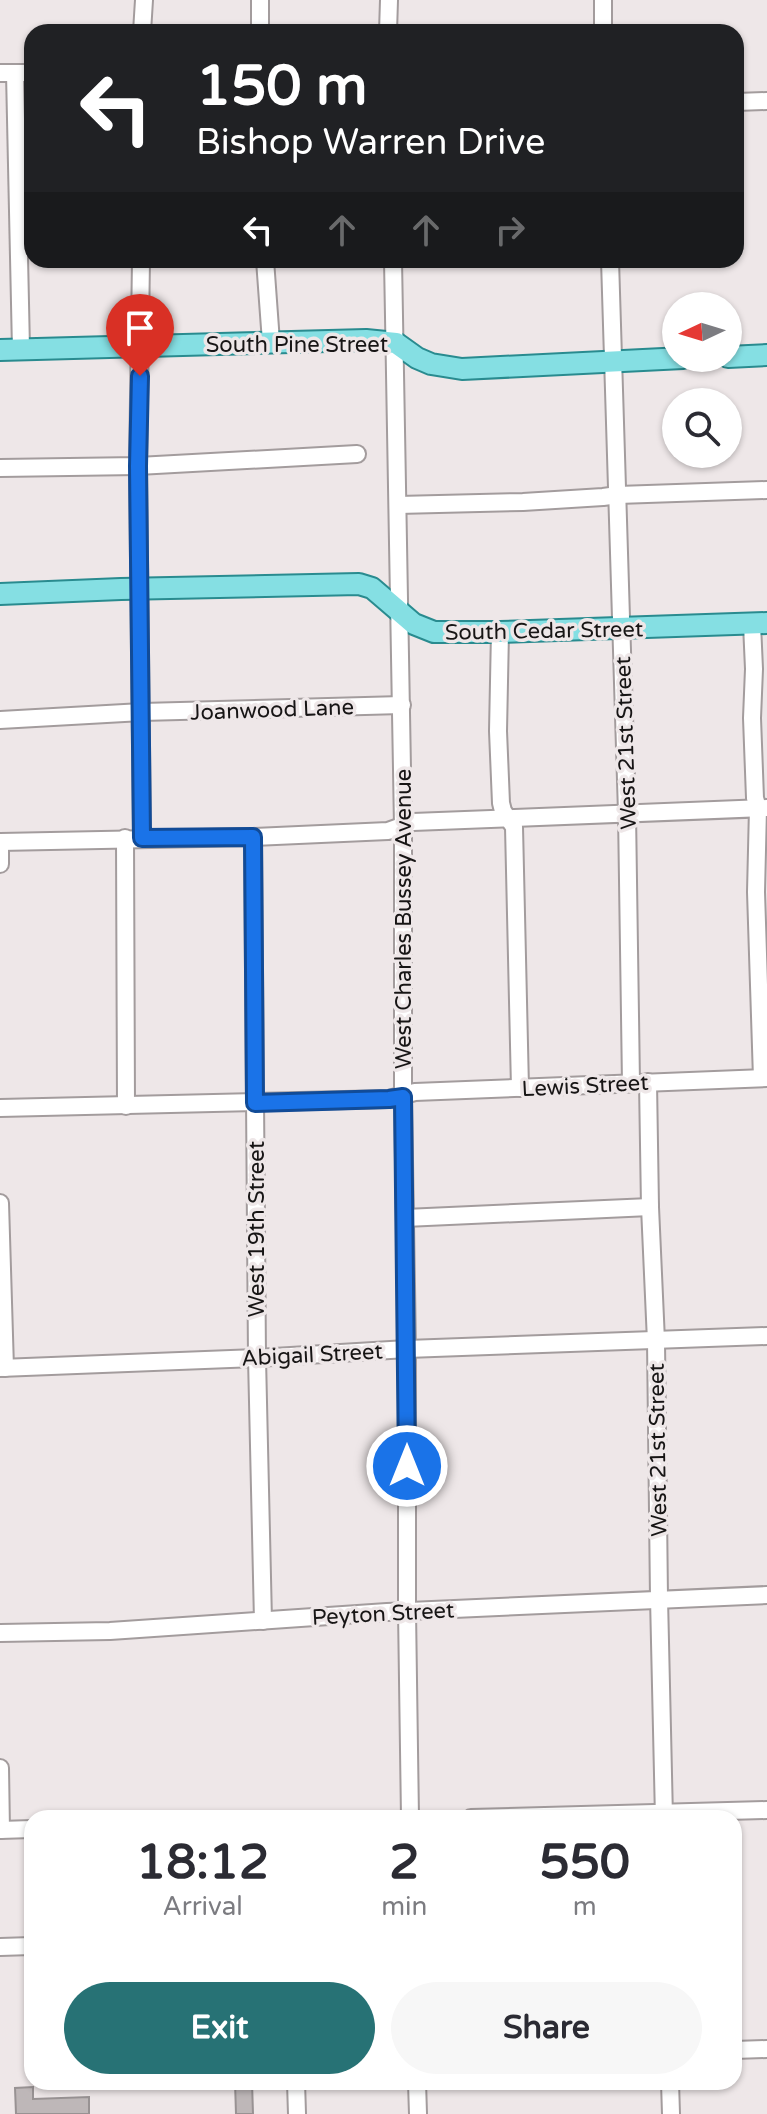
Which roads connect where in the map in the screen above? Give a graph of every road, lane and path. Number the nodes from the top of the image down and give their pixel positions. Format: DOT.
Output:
graph roads {
  1 [pos="144,0"];
  2 [pos="260,0"];
  3 [pos="389,0"];
  4 [pos="603,0"];
  5 [pos="142,24"];
  6 [pos="260,24"];
  7 [pos="388,24"];
  8 [pos="603,24"];
  9 [pos="16,73"];
  10 [pos="767,101"];
  11 [pos="744,102"];
  12 [pos="141,268"];
  13 [pos="266,268"];
  14 [pos="393,268"];
  15 [pos="610,268"];
  16 [pos="271,342"];
  17 [pos="396,343"];
  18 [pos="140,346"];
  19 [pos="10,350"];
  20 [pos="767,355"];
  21 [pos="742,356"];
  22 [pos="662,359"];
  23 [pos="614,360"];
  24 [pos="357,454"];
  25 [pos="138,466"];
  26 [pos="0,468"];
  27 [pos="767,490"];
  28 [pos="618,495"];
  29 [pos="398,505"];
  30 [pos="139,588"];
  31 [pos="0,594"];
  32 [pos="400,613"];
  33 [pos="759,623"];
  34 [pos="621,628"];
  35 [pos="500,632"];
  36 [pos="402,705"];
  37 [pos="142,712"];
  38 [pos="0,720"];
  39 [pos="763,808"];
  40 [pos="627,813"];
  41 [pos="509,819"];
  42 [pos="403,826"];
  43 [pos="253,837"];
  44 [pos="133,838"];
  45 [pos="0,842"];
  46 [pos="0,864"];
  47 [pos="764,1078"];
  48 [pos="640,1082"];
  49 [pos="520,1088"];
  50 [pos="403,1097"];
  51 [pos="255,1103"];
  52 [pos="126,1106"];
  53 [pos="0,1108"];
  54 [pos="0,1203"];
  55 [pos="650,1207"];
  56 [pos="405,1218"];
  57 [pos="767,1336"];
  58 [pos="656,1341"];
  59 [pos="407,1349"];
  60 [pos="257,1358"];
  61 [pos="2,1368"];
  62 [pos="767,1595"];
  63 [pos="659,1598"];
  64 [pos="407,1611"];
  65 [pos="263,1621"];
  66 [pos="0,1633"];
  67 [pos="0,1768"];
  68 [pos="410,1810"];
  69 [pos="664,1810"];
  70 [pos="767,1810"];
  71 [pos="742,1811"];
  72 [pos="24,1829"];
  73 [pos="1,1830"];
  74 [pos="24,1946"];
  75 [pos="0,1947"];
  76 [pos="767,2049"];
  77 [pos="742,2050"];
  78 [pos="296,2090"];
  79 [pos="417,2090"];
  80 [pos="670,2090"];
  81 [pos="297,2114"];
  82 [pos="418,2114"];
  83 [pos="671,2114"];
  1 -- 5 [label="street"];
  2 -- 6 [label="street"];
  3 -- 7 [label="street"];
  4 -- 8 [label="street"];
  9 -- 19 [label="street"];
  10 -- 11 [label="street"];
  12 -- 18 [label="street"];
  13 -- 16 [label="street"];
  14 -- 17 [label="street, West Charles Bussey Avenue"];
  15 -- 23 [label="street, West 21st Street"];
  16 -- 17 [label="main road, South Pine Street"];
  16 -- 18 [label="main road, South Pine Street"];
  17 -- 23 [label="main road, South Pine Street"];
  17 -- 29 [label="street, West Charles Bussey Avenue"];
  18 -- 19 [label="main road, South Pine Street"];
  18 -- 25 [label="street"];
  20 -- 21 [label="main road"];
  22 -- 23 [label="main road, South Pine Street"];
  23 -- 28 [label="street, West 21st Street"];
  24 -- 25 [label="street"];
  25 -- 26 [label="street"];
  25 -- 30 [label="street"];
  27 -- 28 [label="street"];
  28 -- 29 [label="street"];
  28 -- 34 [label="street, West 21st Street"];
  29 -- 32 [label="street, West Charles Bussey Avenue"];
  30 -- 31 [label="main road, South Cedar Street"];
  30 -- 32 [label="main road, South Cedar Street"];
  30 -- 37 [label="street"];
  32 -- 35 [label="main road, South Cedar Street"];
  32 -- 36 [label="street, West Charles Bussey Avenue"];
  33 -- 34 [label="main road, South Cedar Street"];
  33 -- 39 [label="street"];
  34 -- 35 [label="main road, South Cedar Street"];
  34 -- 40 [label="street, West 21st Street"];
  35 -- 41 [label="street"];
  36 -- 37 [label="street, Joanwood Lane"];
  36 -- 42 [label="street, West Charles Bussey Avenue"];
  37 -- 38 [label="street, Joanwood Lane"];
  37 -- 44 [label="street"];
  39 -- 40 [label="street"];
  39 -- 47 [label="street"];
  40 -- 41 [label="street"];
  40 -- 48 [label="street, West 21st Street"];
  41 -- 42 [label="street"];
  41 -- 49 [label="street"];
  42 -- 43 [label="street"];
  42 -- 50 [label="street, West Charles Bussey Avenue"];
  43 -- 44 [label="street"];
  43 -- 51 [label="street, West 19th Street"];
  44 -- 45 [label="street"];
  44 -- 52 [label="street"];
  45 -- 46 [label="street"];
  47 -- 48 [label="street, Lewis Street"];
  48 -- 49 [label="street, Lewis Street"];
  48 -- 55 [label="street, West 21st Street"];
  49 -- 50 [label="street, Lewis Street"];
  50 -- 51 [label="street, Lewis Street"];
  50 -- 56 [label="street, West Charles Bussey Avenue"];
  51 -- 52 [label="street, Lewis Street"];
  51 -- 60 [label="street, West 19th Street"];
  52 -- 53 [label="street, Lewis Street"];
  54 -- 61 [label="street"];
  55 -- 56 [label="street"];
  55 -- 58 [label="street, West 21st Street"];
  56 -- 59 [label="street, West Charles Bussey Avenue"];
  57 -- 58 [label="street, Abigail Street"];
  58 -- 59 [label="street, Abigail Street"];
  58 -- 63 [label="street, West 21st Street"];
  59 -- 60 [label="street, Abigail Street"];
  59 -- 64 [label="street, West Charles Bussey Avenue"];
  60 -- 61 [label="street, Abigail Street"];
  60 -- 65 [label="street, West 19th Street"];
  62 -- 63 [label="street, Peyton Street"];
  63 -- 64 [label="street, Peyton Street"];
  63 -- 69 [label="street, West 21st Street"];
  64 -- 65 [label="street, Peyton Street"];
  64 -- 68 [label="street, West Charles Bussey Avenue"];
  65 -- 66 [label="street, Peyton Street"];
  67 -- 73 [label="street"];
  70 -- 71 [label="street"];
  72 -- 73 [label="street"];
  74 -- 75 [label="street"];
  76 -- 77 [label="street"];
  78 -- 81 [label="street"];
  79 -- 82 [label="street"];
  80 -- 83 [label="street"];
}
